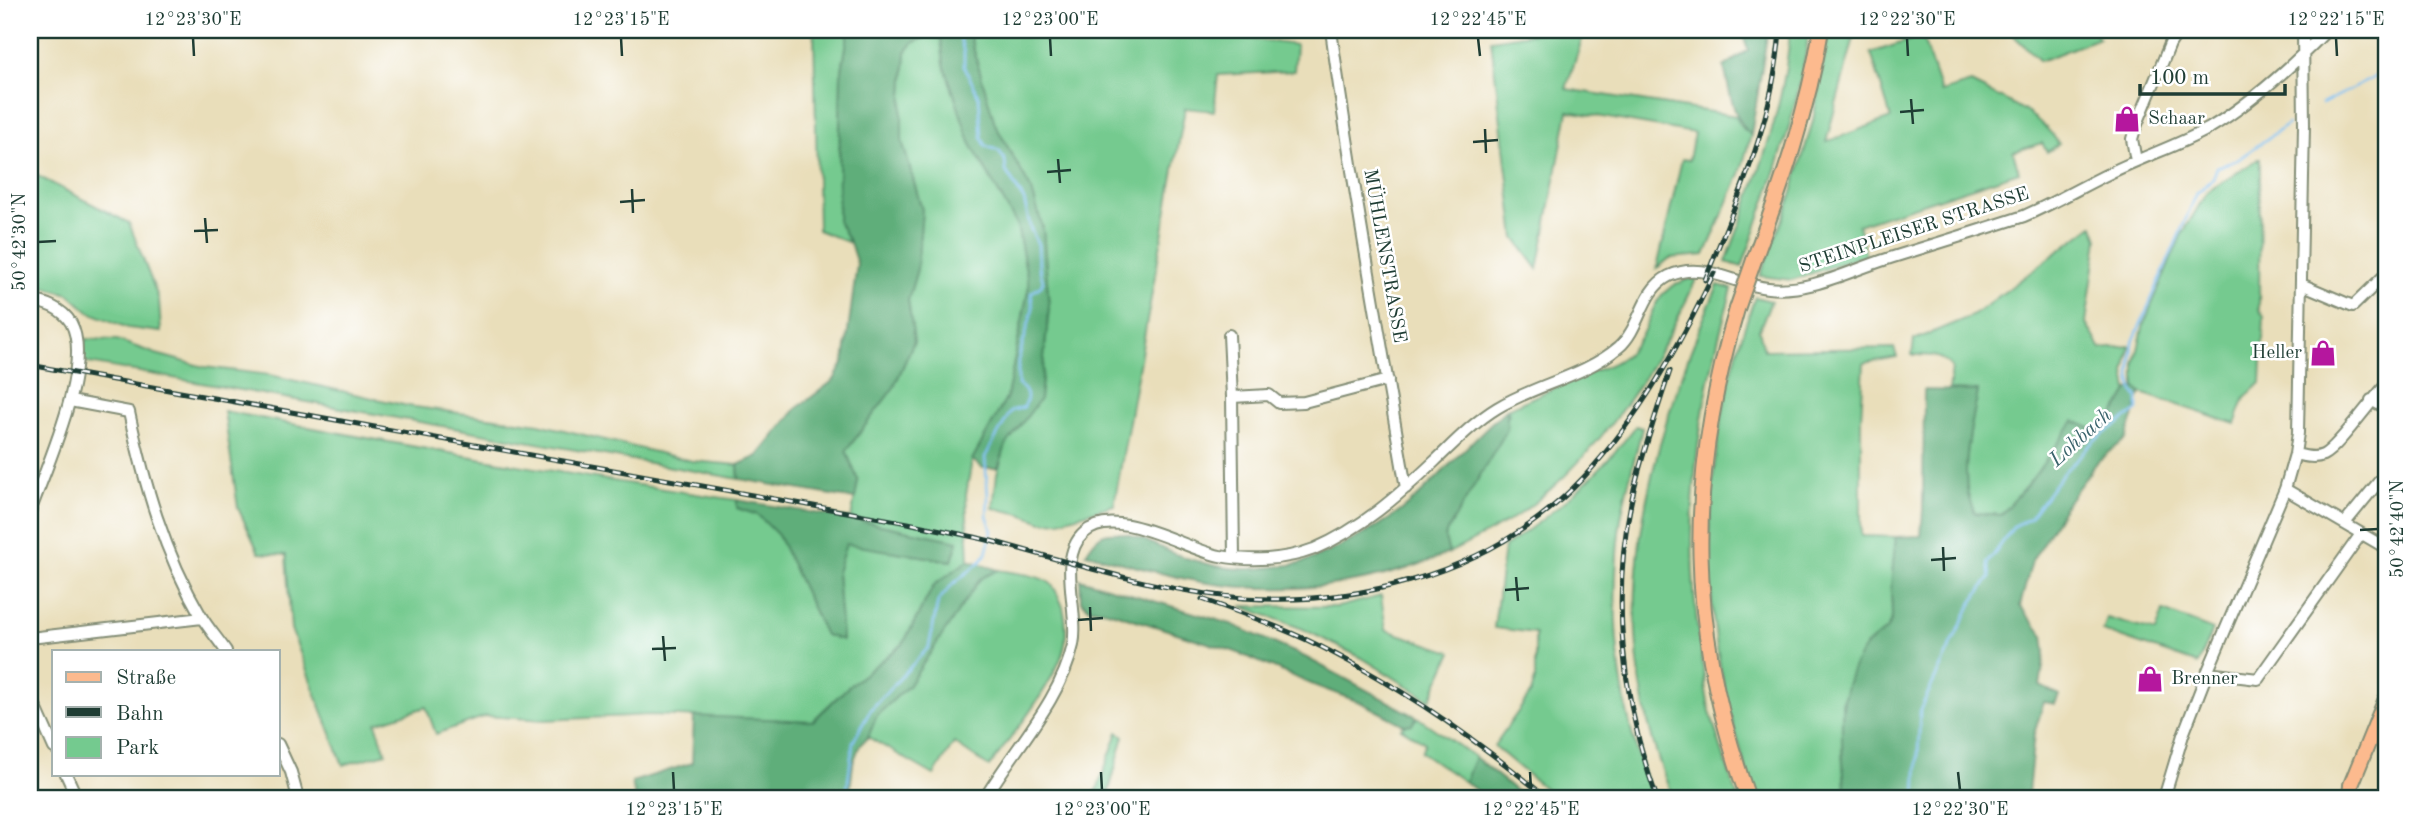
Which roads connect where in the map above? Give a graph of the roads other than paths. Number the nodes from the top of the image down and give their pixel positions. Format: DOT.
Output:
graph roads {
  1 [pos="1331,30"];
  2 [pos="1821,30"];
  3 [pos="2179,30"];
  4 [pos="2303,30"];
  5 [pos="2327,30"];
  6 [pos="2303,55"];
  7 [pos="2136,161"];
  8 [pos="2386,274"];
  9 [pos="2301,285"];
  10 [pos="30,299"];
  11 [pos="1229,335"];
  12 [pos="1388,380"];
  13 [pos="2386,385"];
  14 [pos="1232,397"];
  15 [pos="2371,400"];
  16 [pos="70,401"];
  17 [pos="2386,408"];
  18 [pos="2295,454"];
  19 [pos="2386,473"];
  20 [pos="1406,488"];
  21 [pos="2285,489"];
  22 [pos="30,512"];
  23 [pos="2345,523"];
  24 [pos="2361,534"];
  25 [pos="2386,548"];
  26 [pos="1234,558"];
  27 [pos="202,618"];
  28 [pos="30,638"];
  29 [pos="225,650"];
  30 [pos="2207,673"];
  31 [pos="30,694"];
  32 [pos="2386,699"];
  33 [pos="52,744"];
  34 [pos="280,748"];
  35 [pos="67,776"];
  36 [pos="77,798"];
  37 [pos="298,798"];
  38 [pos="985,798"];
  39 [pos="1748,798"];
  40 [pos="2164,798"];
  41 [pos="2350,798"];
  1 -- 12 [label="street, MÜHLENSTRASSE"];
  2 -- 39 [label="main road, bridge"];
  3 -- 7 [label="street"];
  4 -- 6 [label="street"];
  5 -- 6 [label="street, STEINPLEISER STRASSE"];
  6 -- 7 [label="street, STEINPLEISER STRASSE"];
  6 -- 9 [label="street"];
  7 -- 20 [label="street, STEINPLEISER STRASSE"];
  8 -- 9 [label="street"];
  9 -- 18 [label="street"];
  10 -- 16 [label="street"];
  11 -- 14 [label="street"];
  12 -- 14 [label="street"];
  12 -- 20 [label="street, MÜHLENSTRASSE"];
  13 -- 15 [label="street"];
  14 -- 26 [label="street"];
  15 -- 17 [label="street"];
  15 -- 18 [label="street"];
  16 -- 22 [label="street"];
  16 -- 27 [label="street"];
  18 -- 21 [label="street"];
  19 -- 23 [label="street"];
  20 -- 26 [label="street, STEINPLEISER STRASSE"];
  21 -- 23 [label="street"];
  21 -- 30 [label="street"];
  23 -- 24 [label="street"];
  24 -- 25 [label="street"];
  24 -- 30 [label="street"];
  26 -- 38 [label="street, STEINPLEISER STRASSE"];
  27 -- 28 [label="street"];
  27 -- 29 [label="street"];
  30 -- 40 [label="street"];
  31 -- 33 [label="street"];
  32 -- 41 [label="main road"];
  34 -- 37 [label="street"];
  35 -- 36 [label="street"];
}
